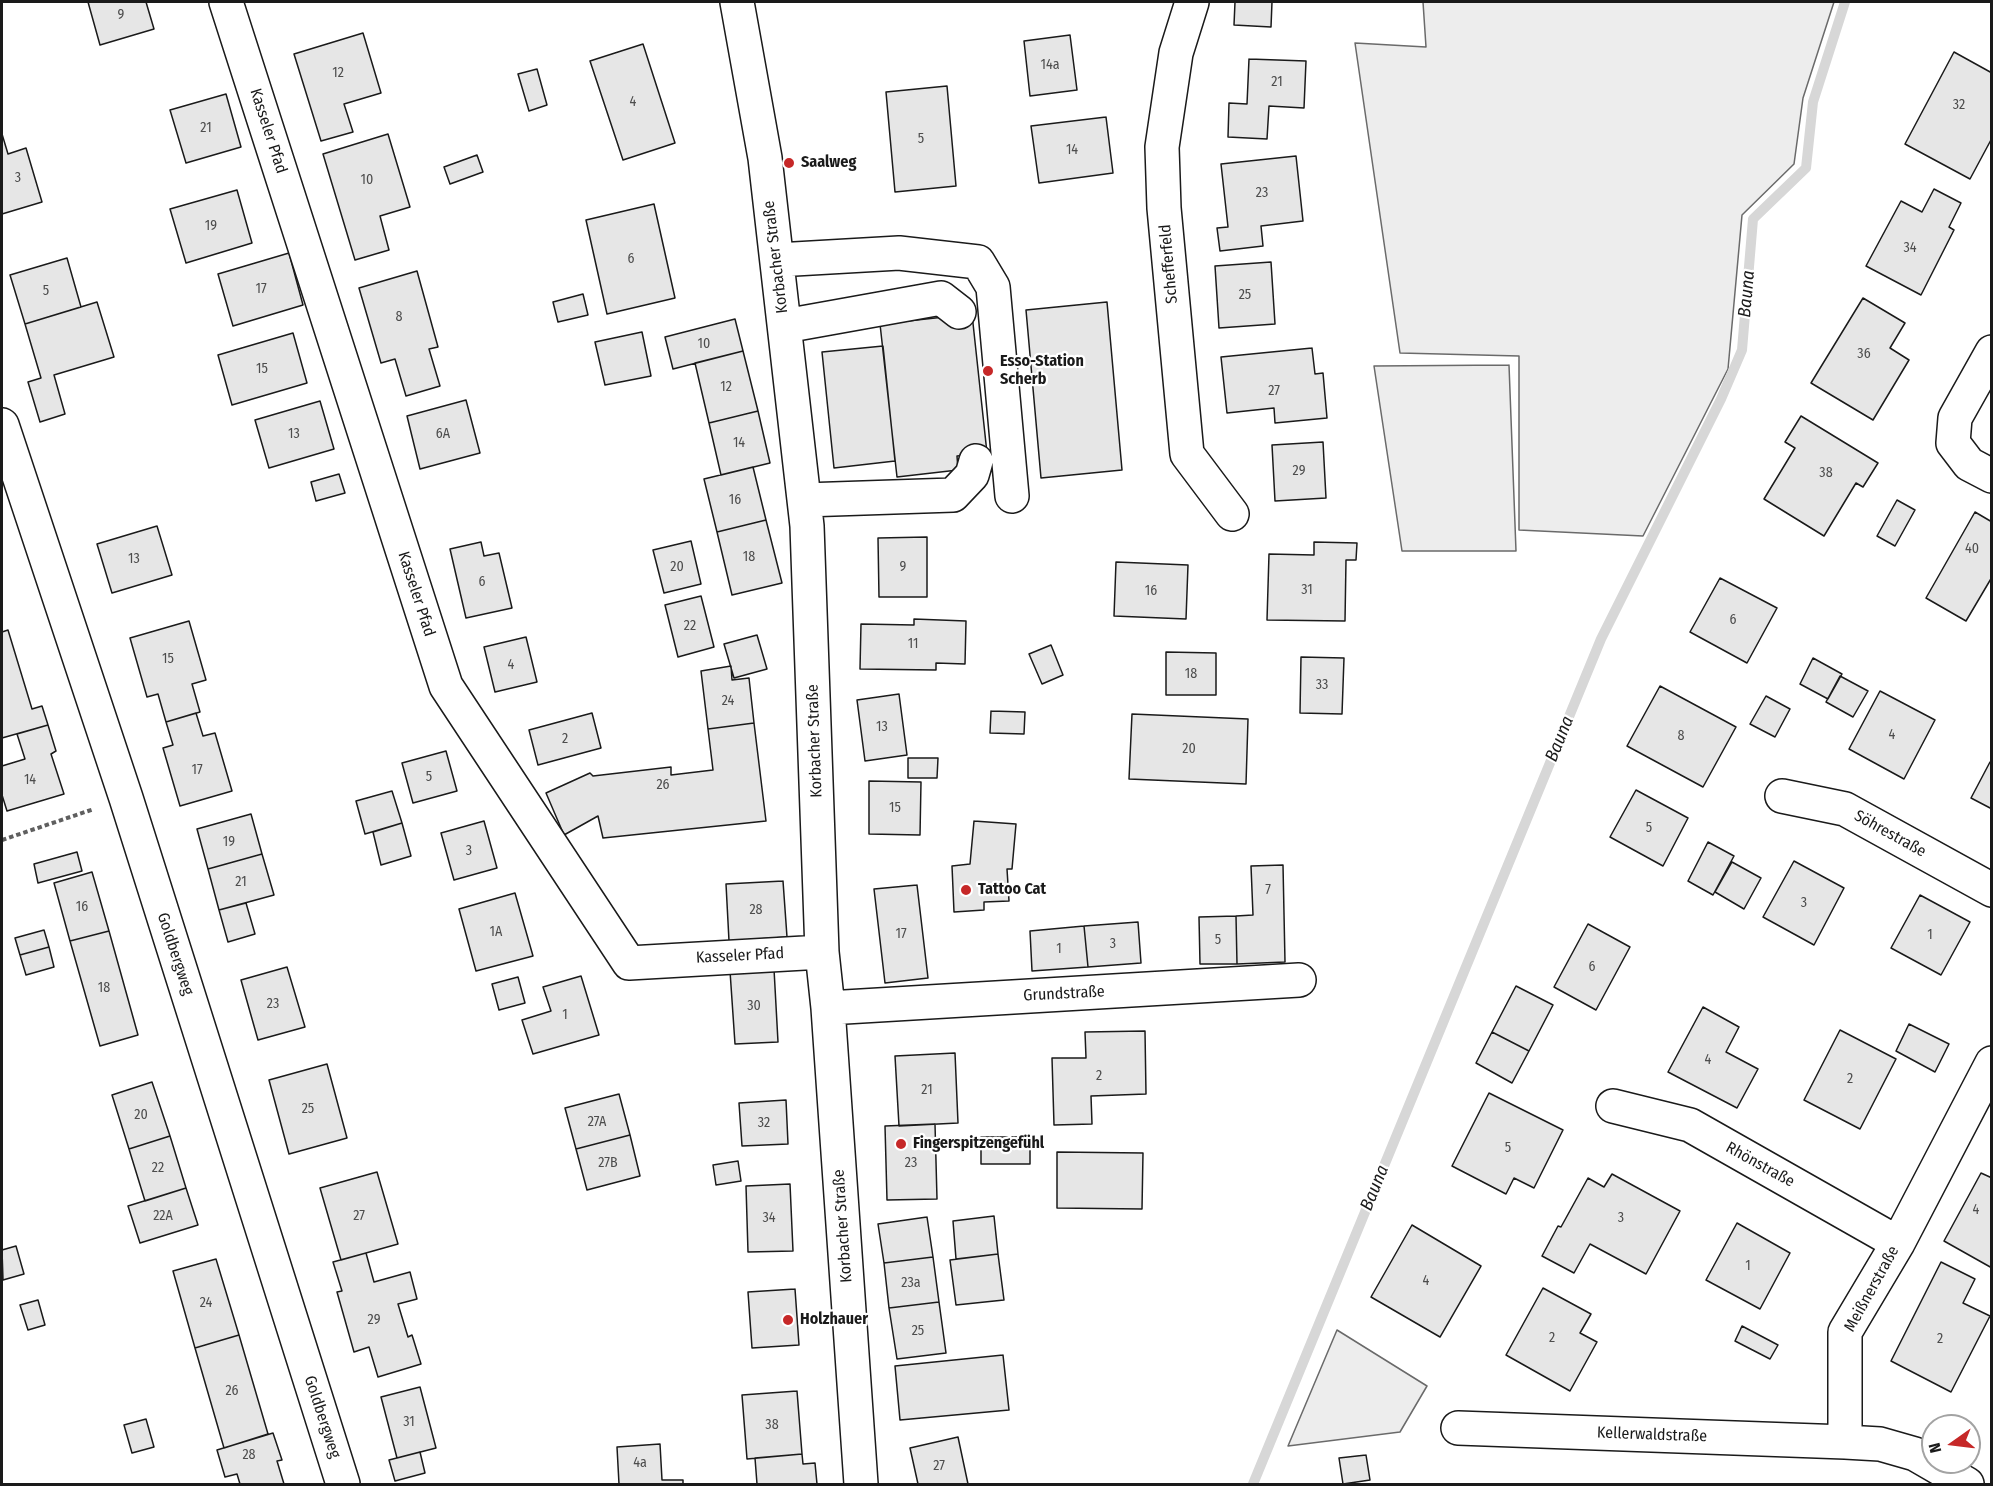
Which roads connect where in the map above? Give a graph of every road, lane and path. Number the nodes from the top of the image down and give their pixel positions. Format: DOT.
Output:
graph roads {
  1 [pos="226,2"];
  2 [pos="737,2"];
  3 [pos="1192,2"];
  4 [pos="777,260"];
  5 [pos="959,312"];
  6 [pos="784,326"];
  7 [pos="1992,352"];
  8 [pos="2,425"];
  9 [pos="976,461"];
  10 [pos="1992,476"];
  11 [pos="1012,496"];
  12 [pos="804,500"];
  13 [pos="1232,514"];
  14 [pos="1782,796"];
  15 [pos="126,798"];
  16 [pos="2,840"];
  17 [pos="1992,890"];
  18 [pos="822,952"];
  19 [pos="1299,980"];
  20 [pos="828,1008"];
  21 [pos="1992,1063"];
  22 [pos="1613,1106"];
  23 [pos="1898,1242"];
  24 [pos="1458,1428"];
  25 [pos="1845,1442"];
  26 [pos="343,1485"];
  27 [pos="861,1485"];
  28 [pos="1967,1485"];
  1 -- 18 [label="street, Kasseler Pfad"];
  2 -- 4 [label="street, Korbacher Straße"];
  3 -- 13 [label="street, Schefferfeld"];
  4 -- 6 [label="street, Korbacher Straße"];
  4 -- 11 [label="street"];
  5 -- 6 [label="street"];
  6 -- 12 [label="street, Korbacher Straße"];
  7 -- 10 [label="street"];
  8 -- 15 [label="street, Goldbergweg"];
  9 -- 12 [label="street"];
  12 -- 18 [label="street, Korbacher Straße"];
  14 -- 17 [label="street, Söhrestraße"];
  15 -- 16 [label="path"];
  15 -- 26 [label="street, Goldbergweg"];
  18 -- 20 [label="street, Korbacher Straße"];
  19 -- 20 [label="street, Grundstraße"];
  20 -- 27 [label="street, Korbacher Straße"];
  21 -- 23 [label="street, Meißnerstraße"];
  22 -- 23 [label="street, Rhönstraße"];
  23 -- 25 [label="street, Meißnerstraße"];
  24 -- 25 [label="street, Kellerwaldstraße"];
  25 -- 28 [label="street"];
}
